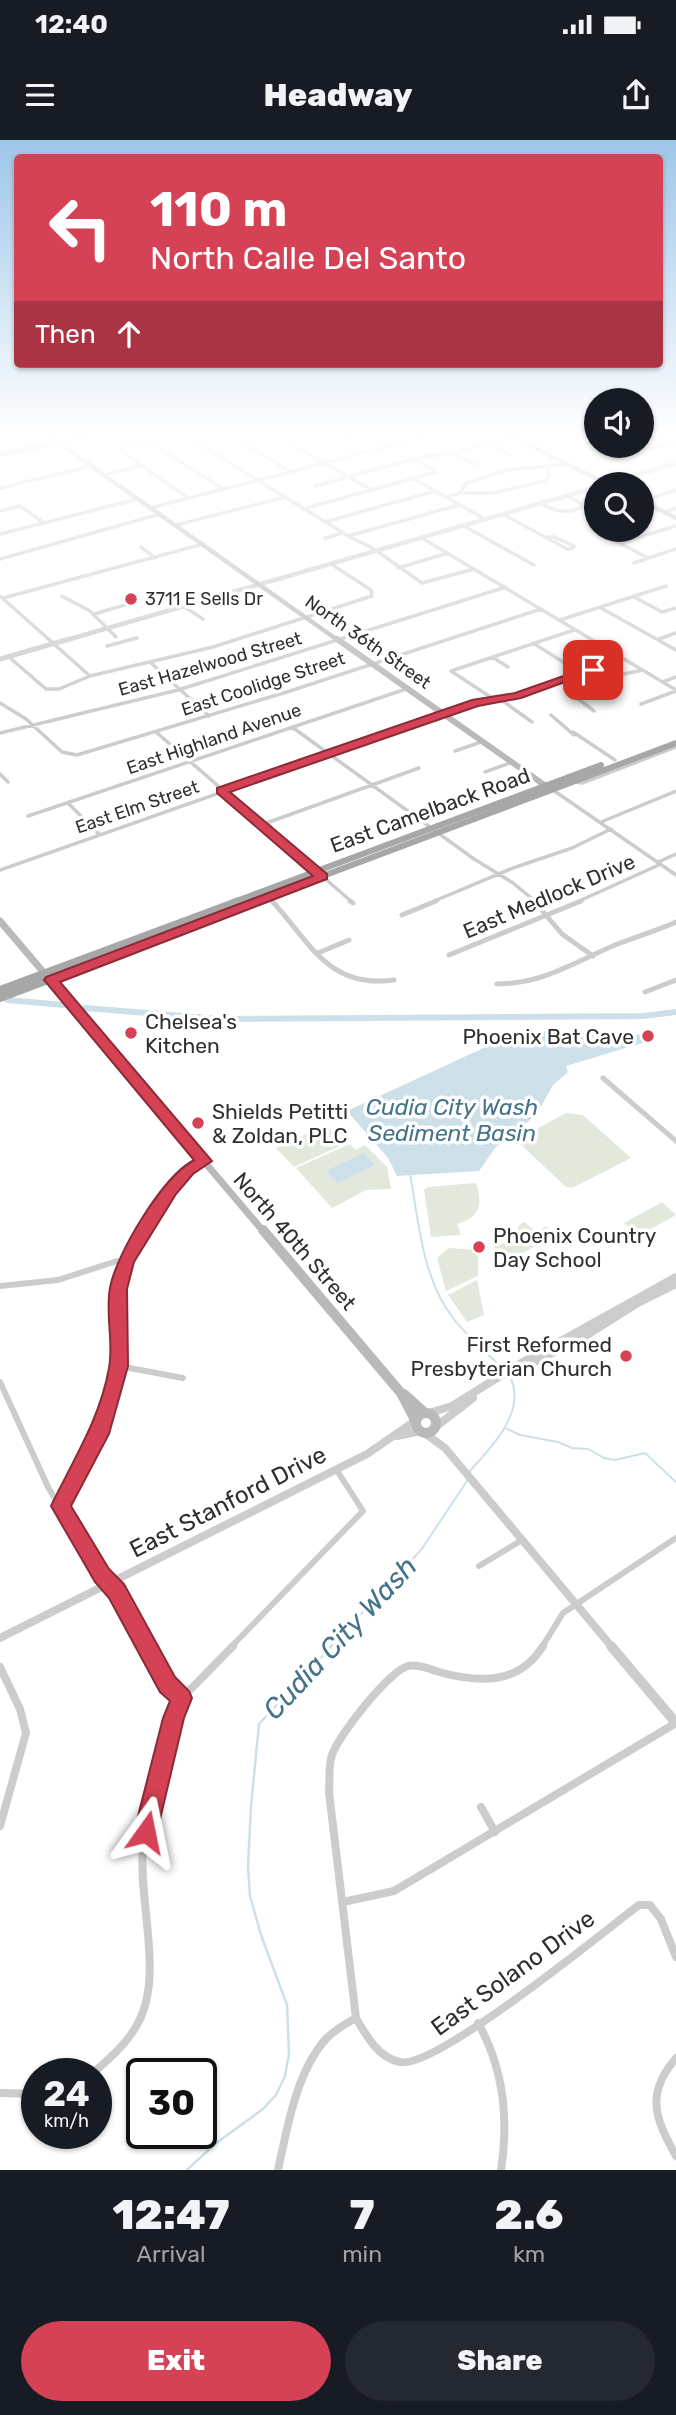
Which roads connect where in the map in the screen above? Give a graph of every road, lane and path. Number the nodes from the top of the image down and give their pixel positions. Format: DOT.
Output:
graph roads {
  1 [pos="29,527"];
  2 [pos="115,527"];
  3 [pos="178,527"];
  4 [pos="332,527"];
  5 [pos="384,527"];
  6 [pos="461,527"];
  7 [pos="465,527"];
  8 [pos="527,527"];
  9 [pos="674,527"];
  10 [pos="342,533"];
  11 [pos="0,534"];
  12 [pos="348,537"];
  13 [pos="547,537"];
  14 [pos="325,538"];
  15 [pos="422,538"];
  16 [pos="620,543"];
  17 [pos="203,544"];
  18 [pos="141,547"];
  19 [pos="676,549"];
  20 [pos="377,551"];
  21 [pos="448,553"];
  22 [pos="155,558"];
  23 [pos="648,558"];
  24 [pos="0,559"];
  25 [pos="634,563"];
  26 [pos="331,564"];
  27 [pos="534,565"];
  28 [pos="398,568"];
  29 [pos="474,569"];
  30 [pos="261,584"];
  31 [pos="666,586"];
  32 [pos="506,587"];
  33 [pos="165,594"];
  34 [pos="62,596"];
  35 [pos="1,597"];
  36 [pos="634,597"];
  37 [pos="125,606"];
  38 [pos="184,607"];
  39 [pos="601,608"];
  40 [pos="676,608"];
  41 [pos="541,609"];
  42 [pos="94,614"];
  43 [pos="307,617"];
  44 [pos="203,618"];
  45 [pos="560,620"];
  46 [pos="106,629"];
  47 [pos="575,629"];
  48 [pos="676,633"];
  49 [pos="137,638"];
  50 [pos="659,639"];
  51 [pos="340,640"];
  52 [pos="122,642"];
  53 [pos="533,643"];
  54 [pos="55,644"];
  55 [pos="107,646"];
  56 [pos="676,650"];
  57 [pos="9,657"];
  58 [pos="492,657"];
  59 [pos="0,659"];
  60 [pos="150,662"];
  61 [pos="374,663"];
  62 [pos="508,667"];
  63 [pos="643,670"];
  64 [pos="581,673"];
  65 [pos="90,676"];
  66 [pos="676,677"];
  67 [pos="663,682"];
  68 [pos="409,688"];
  69 [pos="178,690"];
  70 [pos="676,690"];
  71 [pos="492,699"];
  72 [pos="500,699"];
  73 [pos="0,703"];
  74 [pos="641,704"];
  75 [pos="594,711"];
  76 [pos="446,713"];
  77 [pos="551,715"];
  78 [pos="209,716"];
  79 [pos="532,722"];
  80 [pos="34,726"];
  81 [pos="292,727"];
  82 [pos="156,732"];
  83 [pos="573,732"];
  84 [pos="0,733"];
  85 [pos="676,737"];
  86 [pos="481,742"];
  87 [pos="676,745"];
  88 [pos="657,749"];
  89 [pos="454,751"];
  90 [pos="327,754"];
  91 [pos="615,760"];
  92 [pos="189,762"];
  93 [pos="510,763"];
  94 [pos="419,768"];
  95 [pos="485,772"];
  96 [pos="0,774"];
  97 [pos="8,782"];
  98 [pos="373,785"];
  99 [pos="549,788"];
  100 [pos="222,790"];
  101 [pos="676,791"];
  102 [pos="667,795"];
  103 [pos="676,800"];
  104 [pos="68,803"];
  105 [pos="28,816"];
  106 [pos="601,822"];
  107 [pos="261,825"];
  108 [pos="611,829"];
  109 [pos="435,831"];
  110 [pos="100,835"];
  111 [pos="676,855"];
  112 [pos="659,863"];
  113 [pos="0,870"];
  114 [pos="319,874"];
  115 [pos="500,874"];
  116 [pos="676,875"];
  117 [pos="266,894"];
  118 [pos="353,903"];
  119 [pos="545,914"];
  120 [pos="402,915"];
  121 [pos="0,920"];
  122 [pos="676,922"];
  123 [pos="349,940"];
  124 [pos="318,953"];
  125 [pos="449,955"];
  126 [pos="593,956"];
  127 [pos="48,977"];
  128 [pos="394,980"];
  129 [pos="676,981"];
  130 [pos="497,984"];
  131 [pos="0,990"];
  132 [pos="645,992"];
  133 [pos="4,997"];
  134 [pos="603,1078"];
  135 [pos="676,1141"];
  136 [pos="204,1161"];
  137 [pos="126,1261"];
  138 [pos="676,1277"];
  139 [pos="676,1283"];
  140 [pos="0,1286"];
  141 [pos="119,1366"];
  142 [pos="183,1378"];
  143 [pos="0,1382"];
  144 [pos="401,1393"];
  145 [pos="427,1413"];
  146 [pos="415,1420"];
  147 [pos="437,1426"];
  148 [pos="422,1431"];
  149 [pos="397,1436"];
  150 [pos="444,1448"];
  151 [pos="336,1469"];
  152 [pos="61,1506"];
  153 [pos="363,1511"];
  154 [pos="676,1538"];
  155 [pos="522,1540"];
  156 [pos="479,1566"];
  157 [pos="108,1583"];
  158 [pos="576,1605"];
  159 [pos="0,1638"];
  160 [pos="0,1667"];
  161 [pos="182,1698"];
  162 [pos="676,1723"];
  163 [pos="481,1807"];
  164 [pos="0,1826"];
  165 [pos="495,1832"];
  166 [pos="343,1902"];
  167 [pos="676,1957"];
  168 [pos="356,2018"];
  169 [pos="478,2024"];
  170 [pos="676,2057"];
  171 [pos="111,2058"];
  172 [pos="0,2093"];
  173 [pos="21,2094"];
  174 [pos="676,2155"];
  175 [pos="278,2170"];
  176 [pos="501,2170"];
  1 -- 11 [label="street"];
  2 -- 24 [label="street"];
  3 -- 17 [label="main road, North 36th Street"];
  4 -- 10 [label="street"];
  5 -- 12 [label="street"];
  6 -- 15 [label="street"];
  7 -- 27 [label="street"];
  8 -- 13 [label="street"];
  9 -- 16 [label="street"];
  10 -- 12 [label="street"];
  10 -- 14 [label="street"];
  12 -- 20 [label="street"];
  13 -- 13 [label="street"];
  15 -- 20 [label="street"];
  15 -- 21 [label="street"];
  16 -- 23 [label="street"];
  17 -- 22 [label="street"];
  17 -- 30 [label="main road, North 36th Street"];
  18 -- 22 [label="street"];
  19 -- 23 [label="street"];
  20 -- 26 [label="street"];
  20 -- 28 [label="street"];
  21 -- 28 [label="street"];
  21 -- 29 [label="street"];
  22 -- 35 [label="street"];
  23 -- 25 [label="street"];
  26 -- 30 [label="street"];
  26 -- 43 [label="street"];
  28 -- 29 [label="street"];
  29 -- 32 [label="street"];
  30 -- 38 [label="street"];
  30 -- 43 [label="main road, North 36th Street"];
  31 -- 36 [label="street"];
  32 -- 41 [label="street"];
  32 -- 51 [label="street, East Hazelwood Street"];
  33 -- 38 [label="street"];
  34 -- 42 [label="street"];
  35 -- 54 [label="street"];
  36 -- 39 [label="street"];
  36 -- 40 [label="street"];
  37 -- 42 [label="street"];
  38 -- 44 [label="street"];
  38 -- 46 [label="street"];
  39 -- 45 [label="street"];
  39 -- 50 [label="street"];
  41 -- 45 [label="street"];
  41 -- 61 [label="street, East Coolidge Street"];
  42 -- 46 [label="street"];
  43 -- 51 [label="main road, North 36th Street"];
  43 -- 60 [label="street"];
  45 -- 47 [label="street"];
  46 -- 52 [label="street"];
  46 -- 54 [label="street"];
  47 -- 53 [label="street"];
  47 -- 63 [label="street"];
  48 -- 50 [label="street"];
  49 -- 52 [label="street"];
  50 -- 56 [label="street"];
  51 -- 61 [label="main road, North 36th Street"];
  51 -- 69 [label="street, East Hazelwood Street"];
  52 -- 55 [label="street"];
  53 -- 58 [label="street"];
  53 -- 64 [label="street"];
  54 -- 57 [label="street"];
  54 -- 65 [label="street"];
  57 -- 59 [label="street"];
  57 -- 65 [label="street"];
  58 -- 62 [label="street"];
  58 -- 71 [label="street"];
  60 -- 65 [label="street"];
  60 -- 69 [label="street"];
  61 -- 68 [label="main road, North 36th Street"];
  61 -- 78 [label="street, East Coolidge Street"];
  63 -- 64 [label="street, East Elm Street"];
  63 -- 67 [label="street"];
  64 -- 72 [label="street, East Elm Street"];
  64 -- 75 [label="street"];
  66 -- 67 [label="street"];
  67 -- 70 [label="street"];
  68 -- 76 [label="main road, North 36th Street"];
  68 -- 81 [label="street, East Highland Avenue"];
  69 -- 78 [label="street"];
  69 -- 80 [label="street, East Hazelwood Street"];
  70 -- 74 [label="street"];
  71 -- 72 [label="street, East Elm Street"];
  71 -- 76 [label="street, East Elm Street"];
  72 -- 79 [label="street"];
  73 -- 80 [label="street"];
  76 -- 86 [label="main road, North 36th Street"];
  76 -- 90 [label="street, East Elm Street"];
  77 -- 83 [label="street"];
  78 -- 82 [label="street, East Coolidge Street"];
  80 -- 82 [label="street, East Coolidge Street"];
  80 -- 84 [label="street, East Hazelwood Street"];
  81 -- 90 [label="street"];
  81 -- 92 [label="street, East Highland Avenue"];
  82 -- 92 [label="street"];
  83 -- 91 [label="street"];
  85 -- 88 [label="main road, East Camelback Road"];
  86 -- 89 [label="street"];
  86 -- 93 [label="main road, North 36th Street"];
  87 -- 88 [label="main road, East Camelback Road"];
  88 -- 91 [label="main road, East Camelback Road"];
  88 -- 99 [label="main road, East Camelback Road"];
  90 -- 98 [label="street"];
  90 -- 100 [label="street, East Elm Street"];
  91 -- 99 [label="main road, East Camelback Road"];
  92 -- 100 [label="street"];
  92 -- 104 [label="street, East Highland Avenue"];
  93 -- 95 [label="street"];
  93 -- 99 [label="main road, North 36th Street"];
  94 -- 98 [label="street"];
  96 -- 97 [label="street"];
  98 -- 107 [label="street"];
  98 -- 109 [label="street"];
  99 -- 106 [label="street, North 36th Street"];
  99 -- 109 [label="main road, East Camelback Road"];
  100 -- 107 [label="street"];
  100 -- 110 [label="street, East Elm Street"];
  101 -- 102 [label="street"];
  102 -- 103 [label="street"];
  102 -- 106 [label="street"];
  104 -- 105 [label="street, East Highland Avenue"];
  104 -- 110 [label="street"];
  106 -- 108 [label="street, North 36th Street"];
  107 -- 114 [label="street"];
  108 -- 112 [label="street, North 36th Street"];
  108 -- 115 [label="street"];
  109 -- 114 [label="main road, East Camelback Road"];
  109 -- 115 [label="street"];
  110 -- 113 [label="street, East Elm Street"];
  111 -- 112 [label="street, East Medlock Drive"];
  112 -- 116 [label="street, North 36th Street"];
  112 -- 119 [label="street, East Medlock Drive"];
  114 -- 117 [label="main road, East Camelback Road"];
  114 -- 118 [label="street, East Camelback Road"];
  115 -- 119 [label="street"];
  115 -- 120 [label="street"];
  117 -- 124 [label="street"];
  117 -- 127 [label="main road, East Camelback Road"];
  119 -- 125 [label="street, East Medlock Drive"];
  119 -- 126 [label="street"];
  121 -- 127 [label="main road, North 40th Street"];
  122 -- 126 [label="street"];
  123 -- 124 [label="street"];
  124 -- 128 [label="street"];
  126 -- 130 [label="street"];
  127 -- 131 [label="main road, East Camelback Road"];
  127 -- 133 [label="main road, East Camelback Road"];
  127 -- 136 [label="main road, North 40th Street"];
  129 -- 132 [label="street"];
  134 -- 135 [label="street"];
  136 -- 137 [label="street"];
  136 -- 144 [label="main road, North 40th Street"];
  137 -- 140 [label="street"];
  137 -- 141 [label="street"];
  138 -- 145 [label="street"];
  139 -- 147 [label="street"];
  141 -- 142 [label="street"];
  141 -- 152 [label="street"];
  143 -- 152 [label="street"];
  144 -- 145 [label="main road, North 40th Street"];
  144 -- 146 [label="main road, North 40th Street"];
  145 -- 146 [label="main road"];
  145 -- 147 [label="main road"];
  146 -- 148 [label="main road"];
  146 -- 149 [label="street, East Stanford Drive"];
  147 -- 148 [label="main road"];
  147 -- 150 [label="street"];
  148 -- 149 [label="street, East Stanford Drive"];
  148 -- 150 [label="street"];
  149 -- 151 [label="street, East Stanford Drive"];
  150 -- 155 [label="street"];
  151 -- 153 [label="street"];
  151 -- 157 [label="street, East Stanford Drive"];
  152 -- 157 [label="street"];
  153 -- 161 [label="street"];
  154 -- 158 [label="street"];
  155 -- 156 [label="street"];
  155 -- 158 [label="street"];
  157 -- 159 [label="street, East Stanford Drive"];
  157 -- 161 [label="street"];
  158 -- 162 [label="street"];
  158 -- 166 [label="street"];
  160 -- 164 [label="street"];
  161 -- 171 [label="street"];
  162 -- 165 [label="street"];
  163 -- 165 [label="street"];
  165 -- 166 [label="street"];
  166 -- 168 [label="street"];
  167 -- 169 [label="street, East Solano Drive"];
  168 -- 169 [label="street, East Solano Drive"];
  168 -- 175 [label="street"];
  169 -- 176 [label="street"];
  170 -- 174 [label="street"];
  172 -- 173 [label="street"];
}
